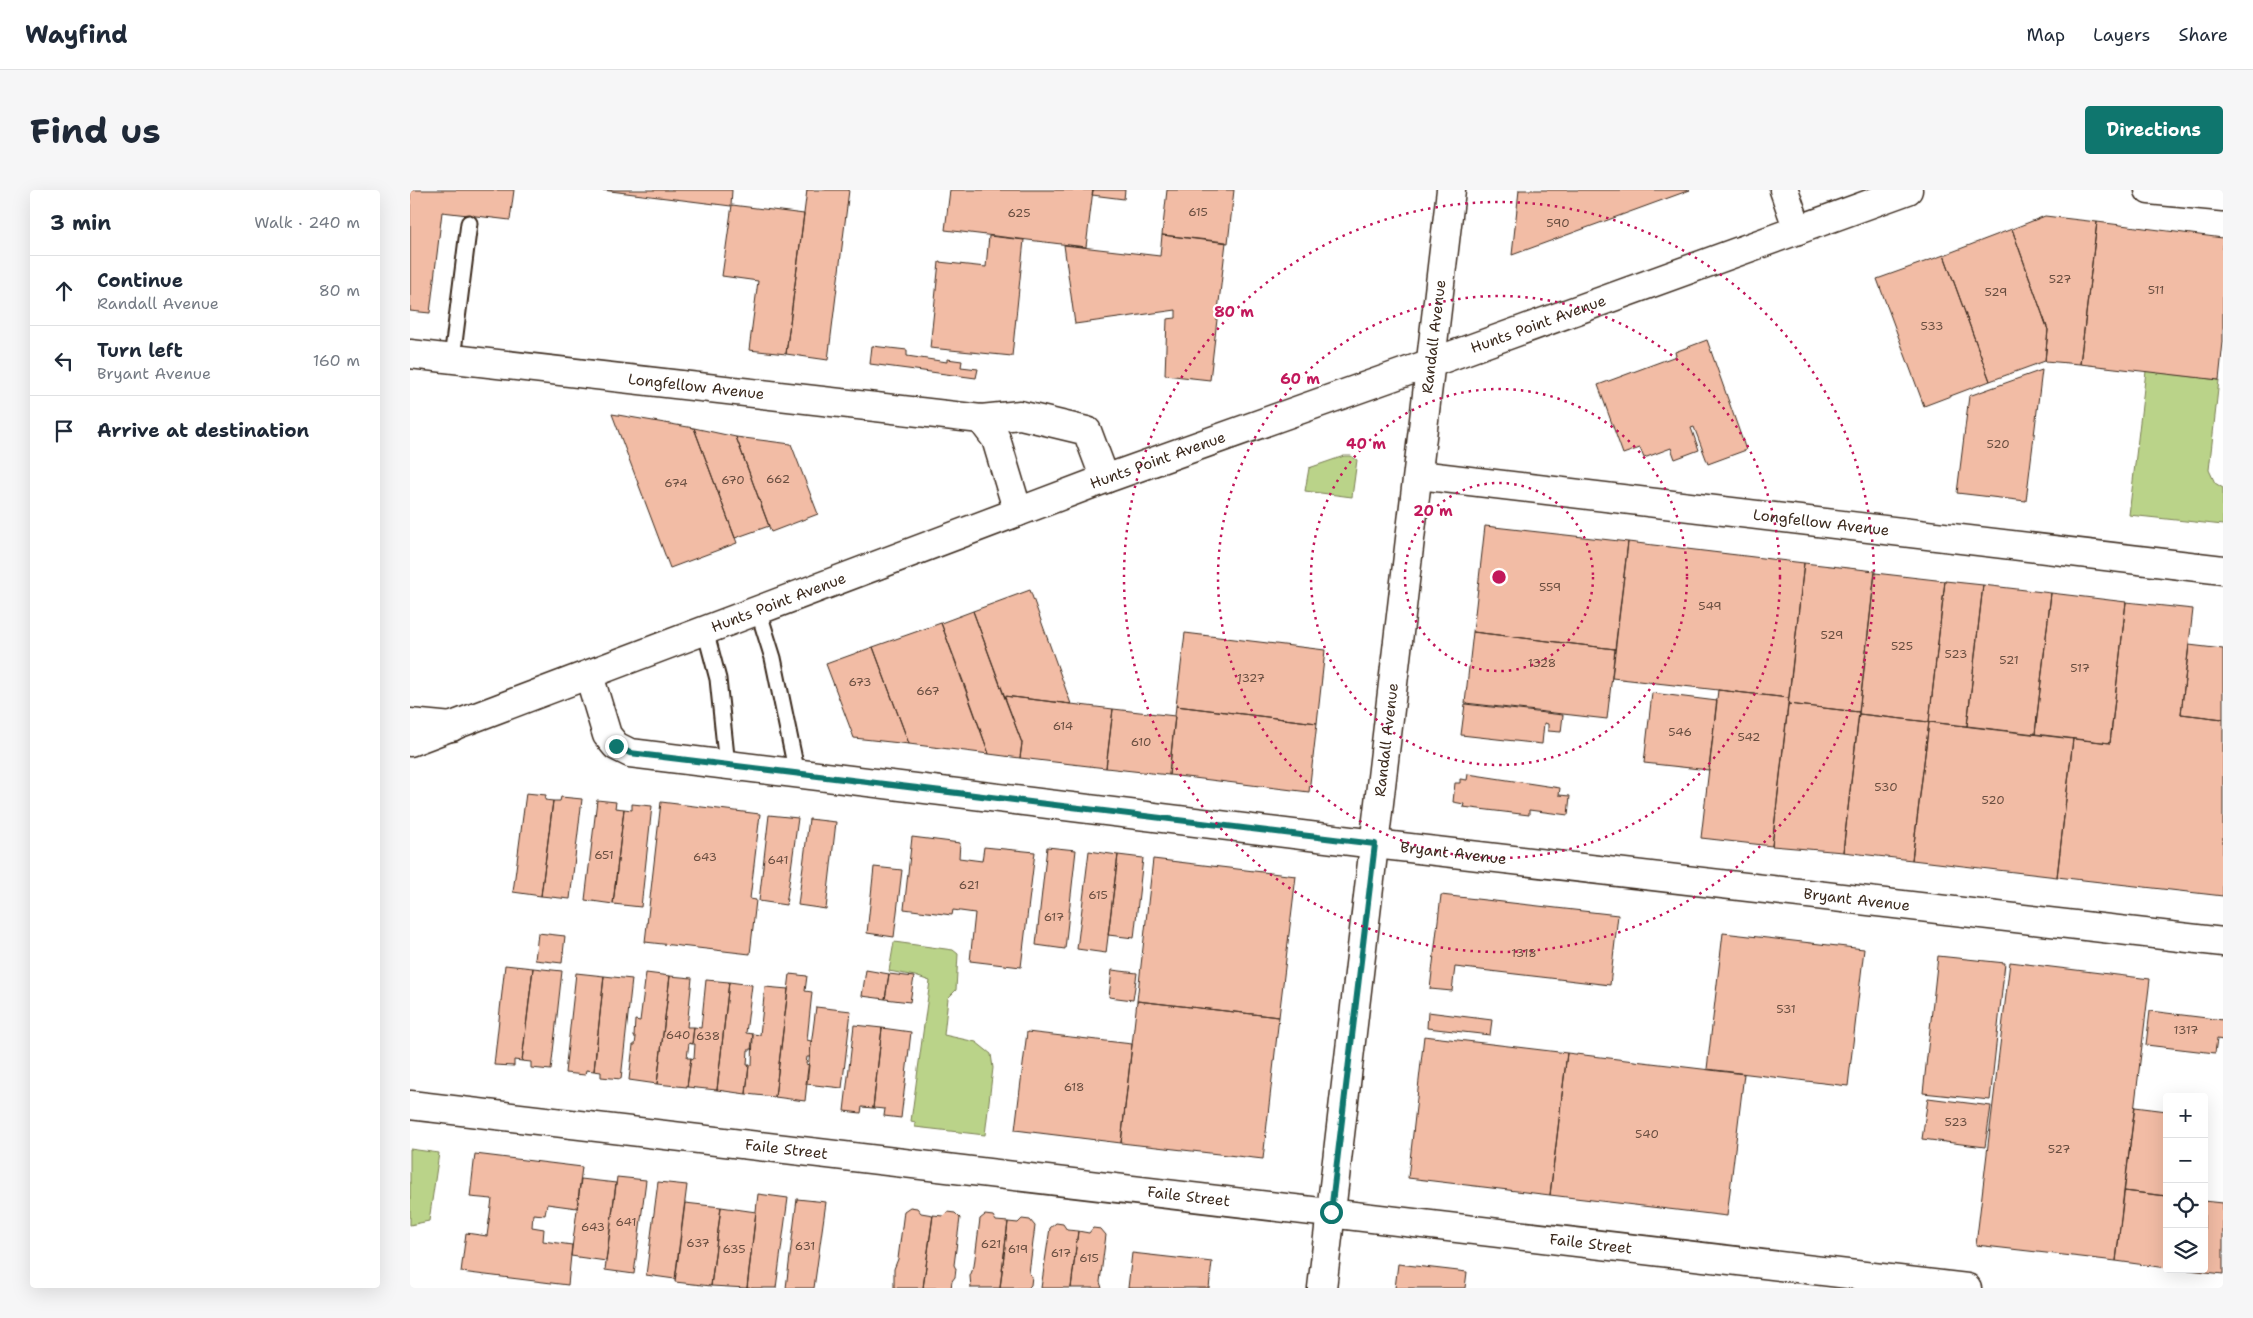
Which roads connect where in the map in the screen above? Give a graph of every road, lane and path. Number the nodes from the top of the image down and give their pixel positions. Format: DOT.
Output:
graph roads {
  1 [pos="1451,190"];
  2 [pos="1784,190"];
  3 [pos="1908,190"];
  4 [pos="2154,190"];
  5 [pos="2223,197"];
  6 [pos="469,223"];
  7 [pos="1798,230"];
  8 [pos="410,354"];
  9 [pos="452,359"];
  10 [pos="1431,363"];
  11 [pos="981,419"];
  12 [pos="1418,474"];
  13 [pos="1105,479"];
  14 [pos="1018,512"];
  15 [pos="2223,570"];
  16 [pos="758,610"];
  17 [pos="705,630"];
  18 [pos="588,674"];
  19 [pos="410,723"];
  20 [pos="452,727"];
  21 [pos="410,742"];
  22 [pos="727,766"];
  23 [pos="797,774"];
  24 [pos="1375,844"];
  25 [pos="2223,942"];
  26 [pos="410,1105"];
  27 [pos="1331,1212"];
  28 [pos="1322,1288"];
  29 [pos="1967,1288"];
  1 -- 10 [label="street, Randall Avenue"];
  2 -- 7 [label="street"];
  3 -- 7 [label="street, Hunts Point Avenue"];
  4 -- 5 [label="street"];
  6 -- 9 [label="lane"];
  7 -- 10 [label="street, Hunts Point Avenue"];
  8 -- 9 [label="street, Longfellow Avenue"];
  9 -- 11 [label="street, Longfellow Avenue"];
  10 -- 12 [label="street, Randall Avenue"];
  10 -- 13 [label="street, Hunts Point Avenue"];
  11 -- 13 [label="street, Longfellow Avenue"];
  11 -- 14 [label="street"];
  12 -- 15 [label="street, Longfellow Avenue"];
  12 -- 24 [label="street, Randall Avenue"];
  13 -- 14 [label="street, Hunts Point Avenue"];
  14 -- 16 [label="street, Hunts Point Avenue"];
  16 -- 17 [label="street, Hunts Point Avenue"];
  16 -- 23 [label="lane"];
  17 -- 18 [label="street, Hunts Point Avenue"];
  17 -- 22 [label="lane"];
  18 -- 20 [label="street, Hunts Point Avenue"];
  18 -- 22 [label="street, Bryant Avenue"];
  19 -- 20 [label="street"];
  20 -- 21 [label="street, Hunts Point Avenue"];
  22 -- 23 [label="street, Bryant Avenue"];
  23 -- 24 [label="street, Bryant Avenue"];
  24 -- 25 [label="street, Bryant Avenue"];
  24 -- 27 [label="street, Randall Avenue"];
  26 -- 27 [label="street, Faile Street"];
  27 -- 28 [label="street, Randall Avenue"];
  27 -- 29 [label="street, Faile Street"];
}
